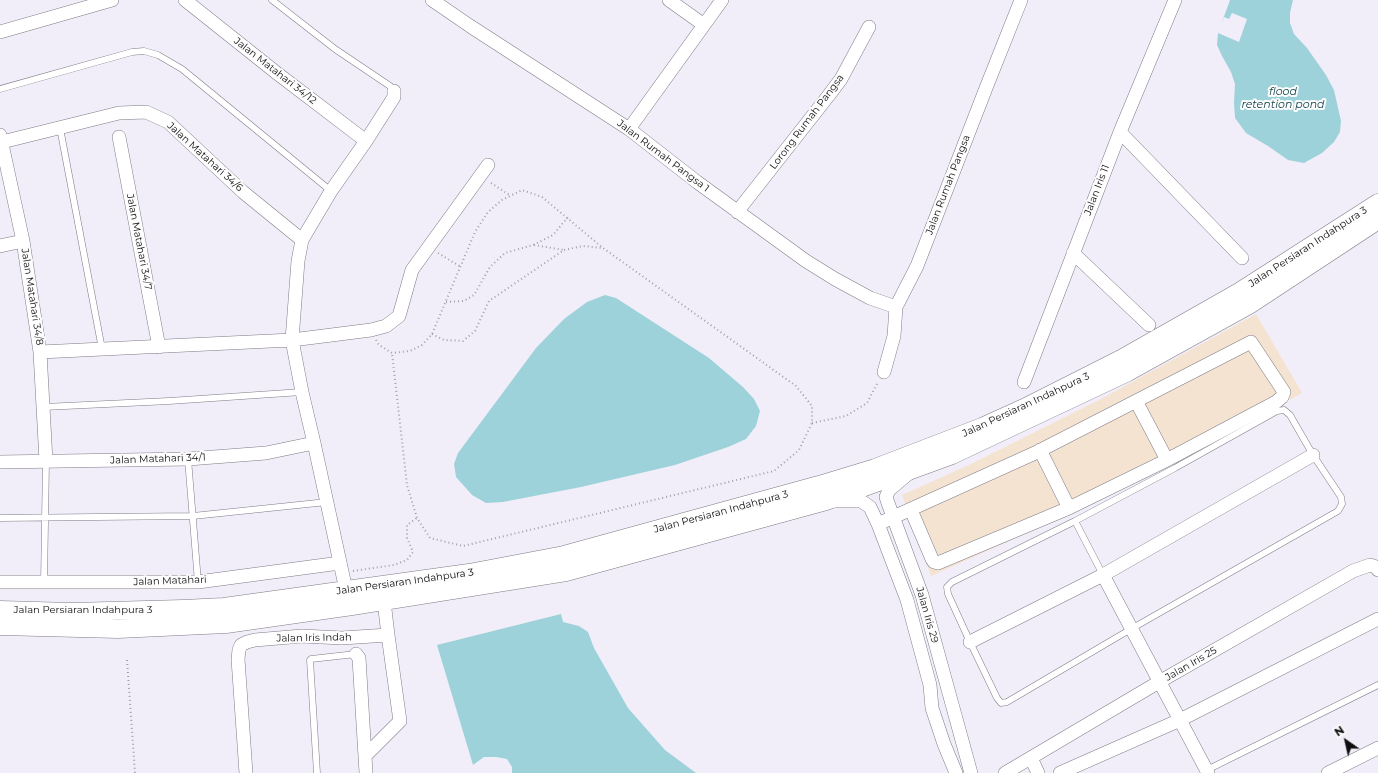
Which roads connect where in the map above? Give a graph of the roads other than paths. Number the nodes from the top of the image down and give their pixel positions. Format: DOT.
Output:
graph roads {
  1 [pos="112,0"];
  2 [pos="184,0"];
  3 [pos="272,0"];
  4 [pos="432,0"];
  5 [pos="669,0"];
  6 [pos="722,0"];
  7 [pos="1021,0"];
  8 [pos="1175,0"];
  9 [pos="704,25"];
  10 [pos="869,27"];
  11 [pos="0,32"];
  12 [pos="0,89"];
  13 [pos="394,91"];
  14 [pos="60,128"];
  15 [pos="629,129"];
  16 [pos="1120,132"];
  17 [pos="119,137"];
  18 [pos="1,138"];
  19 [pos="366,141"];
  20 [pos="488,165"];
  21 [pos="331,192"];
  22 [pos="1378,203"];
  23 [pos="737,212"];
  24 [pos="1378,220"];
  25 [pos="302,240"];
  26 [pos="23,241"];
  27 [pos="0,246"];
  28 [pos="1073,253"];
  29 [pos="1242,258"];
  30 [pos="896,307"];
  31 [pos="1149,325"];
  32 [pos="292,340"];
  33 [pos="159,347"];
  34 [pos="102,350"];
  35 [pos="40,352"];
  36 [pos="884,372"];
  37 [pos="1024,382"];
  38 [pos="302,392"];
  39 [pos="1136,401"];
  40 [pos="44,407"];
  41 [pos="314,443"];
  42 [pos="1040,450"];
  43 [pos="1313,455"];
  44 [pos="188,459"];
  45 [pos="1167,460"];
  46 [pos="46,461"];
  47 [pos="0,462"];
  48 [pos="913,470"];
  49 [pos="826,501"];
  50 [pos="327,502"];
  51 [pos="1069,508"];
  52 [pos="911,510"];
  53 [pos="193,516"];
  54 [pos="894,517"];
  55 [pos="0,518"];
  56 [pos="46,518"];
  57 [pos="1075,521"];
  58 [pos="878,524"];
  59 [pos="1378,570"];
  60 [pos="342,575"];
  61 [pos="1103,575"];
  62 [pos="0,582"];
  63 [pos="198,582"];
  64 [pos="44,583"];
  65 [pos="384,601"];
  66 [pos="0,610"];
  67 [pos="1378,618"];
  68 [pos="0,626"];
  69 [pos="1131,629"];
  70 [pos="388,634"];
  71 [pos="970,642"];
  72 [pos="356,654"];
  73 [pos="1159,682"];
  74 [pos="1378,685"];
  75 [pos="1180,720"];
  76 [pos="1378,748"];
  77 [pos="365,756"];
  78 [pos="1031,758"];
  79 [pos="1206,772"];
  80 [pos="246,773"];
  81 [pos="317,773"];
  82 [pos="366,773"];
  83 [pos="956,773"];
  84 [pos="970,773"];
  85 [pos="1006,773"];
  86 [pos="1038,773"];
  87 [pos="1060,773"];
  88 [pos="1328,773"];
  1 -- 11 [label="street"];
  2 -- 19 [label="street, Jalan Matahari 34/12"];
  3 -- 13 [label="lane"];
  4 -- 15 [label="street, Jalan Rumah Pangsa 1"];
  5 -- 9 [label="street"];
  6 -- 9 [label="street"];
  7 -- 30 [label="street, Jalan Rumah Pangsa"];
  8 -- 16 [label="street, Jalan Iris 11"];
  9 -- 15 [label="street"];
  10 -- 23 [label="street, Lorong Rumah Pangsa"];
  12 -- 21 [label="lane"];
  13 -- 19 [label="street"];
  14 -- 18 [label="street, Jalan Matahari 34/6"];
  14 -- 25 [label="street, Jalan Matahari 34/6"];
  14 -- 34 [label="lane"];
  15 -- 23 [label="street, Jalan Rumah Pangsa 1"];
  16 -- 28 [label="street, Jalan Iris 11"];
  16 -- 29 [label="street"];
  17 -- 33 [label="street, Jalan Matahari 34/7"];
  18 -- 26 [label="street, Jalan Matahari 34/8"];
  19 -- 21 [label="street"];
  20 -- 32 [label="street"];
  21 -- 25 [label="street"];
  22 -- 60 [label="main road, Jalan Persiaran Indahpura 3"];
  23 -- 30 [label="street, Jalan Rumah Pangsa 1"];
  24 -- 48 [label="main road, Jalan Persiaran Indahpura 3"];
  25 -- 32 [label="street"];
  26 -- 27 [label="street"];
  26 -- 35 [label="street, Jalan Matahari 34/8"];
  28 -- 31 [label="street"];
  28 -- 37 [label="street, Jalan Iris 11"];
  30 -- 36 [label="street, Jalan Rumah Pangsa"];
  32 -- 33 [label="street"];
  32 -- 38 [label="street"];
  33 -- 34 [label="street"];
  34 -- 35 [label="street"];
  35 -- 40 [label="street, Jalan Matahari 34/8"];
  38 -- 40 [label="lane"];
  38 -- 41 [label="street"];
  39 -- 42 [label="street"];
  39 -- 45 [label="street"];
  39 -- 45 [label="street"];
  40 -- 46 [label="street, Jalan Matahari 34/8"];
  41 -- 44 [label="street, Jalan Matahari 34/1"];
  41 -- 50 [label="street"];
  42 -- 51 [label="street"];
  42 -- 52 [label="street"];
  43 -- 57 [label="lane"];
  43 -- 61 [label="street"];
  43 -- 69 [label="lane"];
  44 -- 46 [label="street, Jalan Matahari 34/1"];
  44 -- 53 [label="lane"];
  45 -- 51 [label="street"];
  46 -- 47 [label="street, Jalan Matahari 34/1"];
  46 -- 56 [label="lane"];
  48 -- 49 [label="main road, Jalan Persiaran Indahpura 3"];
  48 -- 54 [label="street, Jalan Iris 29"];
  49 -- 58 [label="street, Jalan Iris 29"];
  49 -- 65 [label="main road, Jalan Persiaran Indahpura 3"];
  50 -- 53 [label="lane"];
  50 -- 60 [label="street"];
  51 -- 52 [label="street"];
  52 -- 54 [label="street"];
  53 -- 56 [label="lane"];
  53 -- 63 [label="lane"];
  54 -- 58 [label="street"];
  54 -- 84 [label="street, Jalan Iris 29"];
  55 -- 56 [label="lane"];
  56 -- 64 [label="lane"];
  57 -- 61 [label="lane"];
  57 -- 71 [label="lane"];
  58 -- 83 [label="street, Jalan Iris 29"];
  59 -- 73 [label="street, Jalan Iris 25"];
  60 -- 63 [label="street, Jalan Matahari"];
  60 -- 66 [label="main road, Jalan Persiaran Indahpura 3"];
  61 -- 69 [label="street"];
  61 -- 71 [label="street"];
  62 -- 64 [label="street, Jalan Matahari"];
  63 -- 64 [label="street, Jalan Matahari"];
  65 -- 68 [label="main road, Jalan Persiaran Indahpura 3"];
  65 -- 70 [label="street"];
  67 -- 75 [label="street"];
  69 -- 71 [label="lane"];
  69 -- 73 [label="street"];
  70 -- 77 [label="street"];
  70 -- 80 [label="street, Jalan Iris Indah"];
  72 -- 77 [label="street"];
  72 -- 81 [label="lane"];
  73 -- 75 [label="street"];
  73 -- 78 [label="street, Jalan Iris 25"];
  74 -- 79 [label="lane"];
  75 -- 79 [label="street"];
  75 -- 87 [label="street"];
  76 -- 88 [label="street"];
  77 -- 82 [label="street"];
  78 -- 85 [label="street, Jalan Iris 25"];
  78 -- 86 [label="street"];
}
